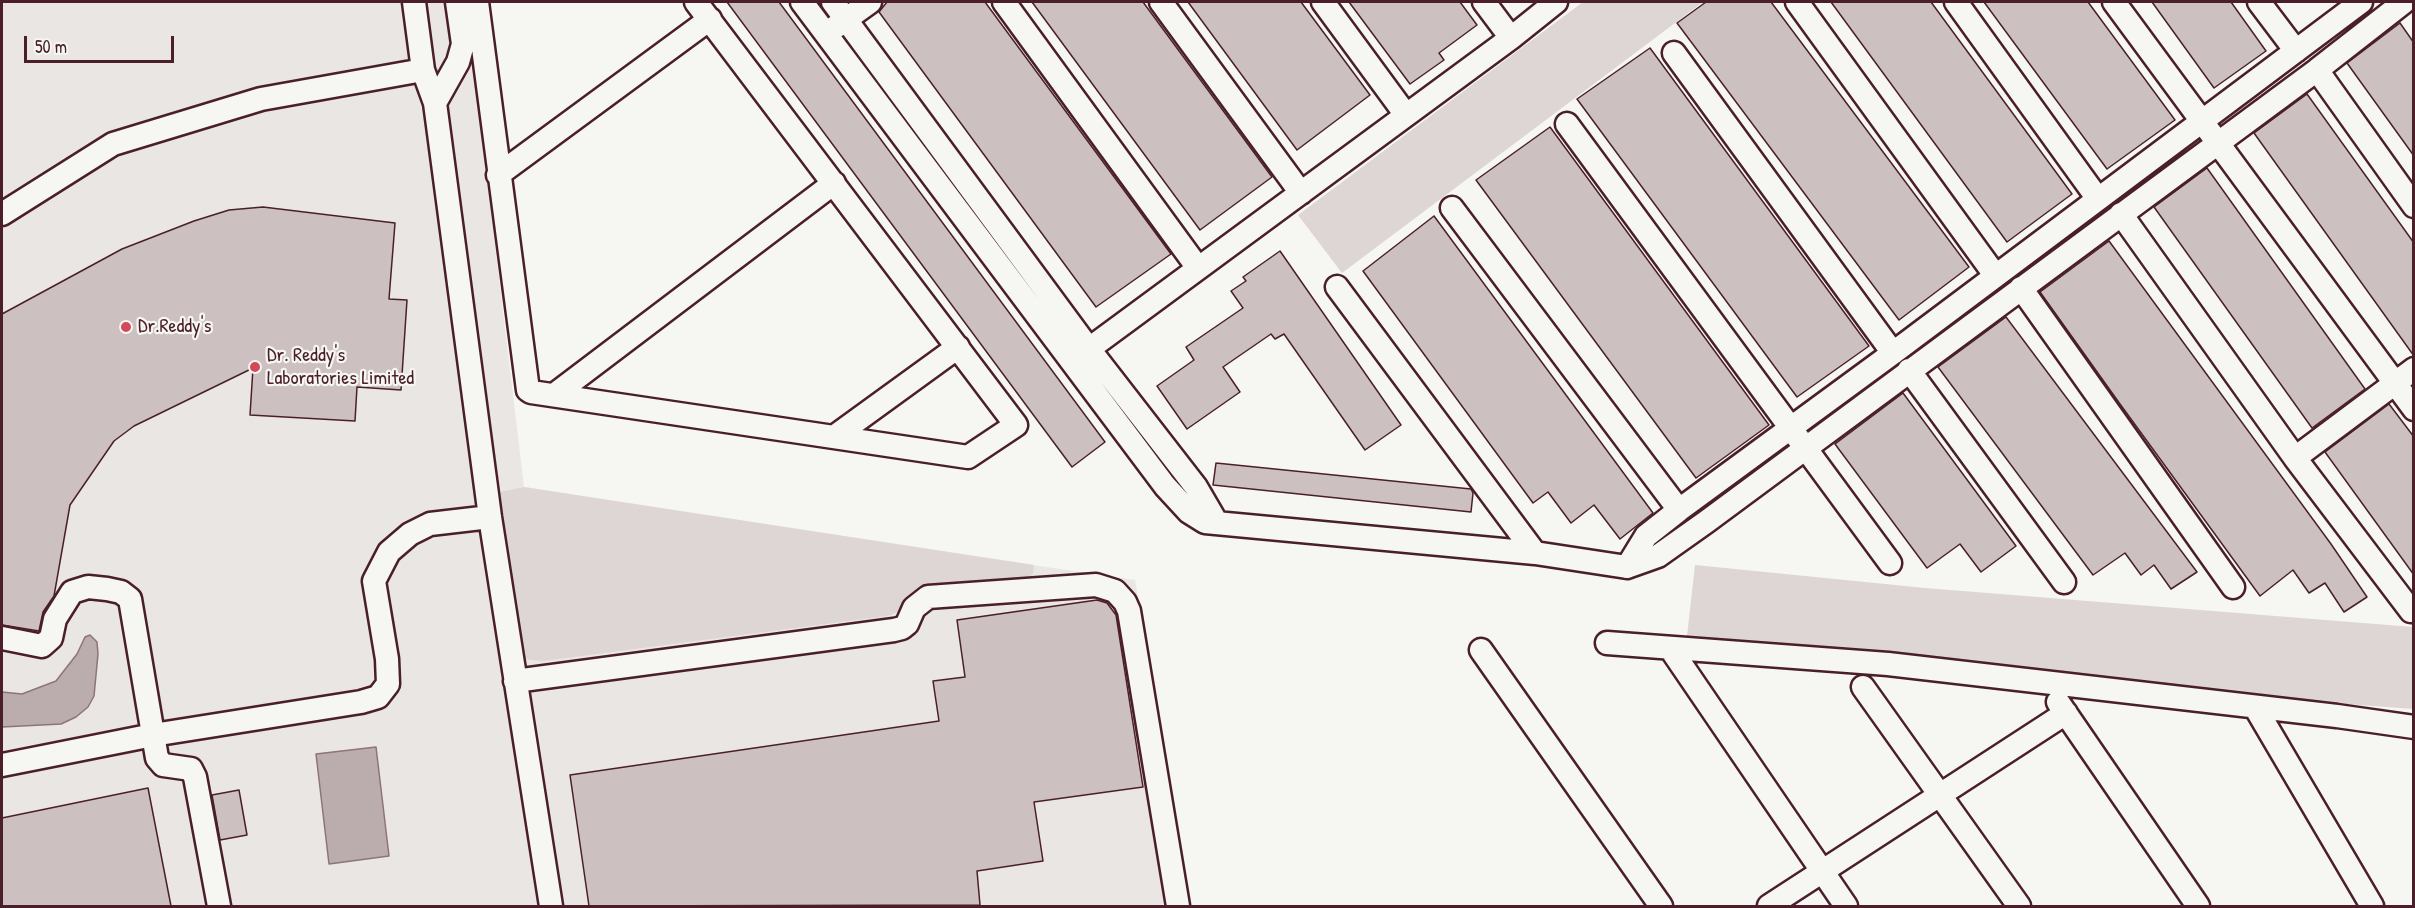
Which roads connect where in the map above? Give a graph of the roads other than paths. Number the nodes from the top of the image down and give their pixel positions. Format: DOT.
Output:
graph roads {
  1 [pos="414,2"];
  2 [pos="457,2"];
  3 [pos="477,2"];
  4 [pos="696,2"];
  5 [pos="802,2"];
  6 [pos="870,2"];
  7 [pos="1004,2"];
  8 [pos="1161,2"];
  9 [pos="1323,2"];
  10 [pos="1484,2"];
  11 [pos="1556,2"];
  12 [pos="1797,2"];
  13 [pos="1956,2"];
  14 [pos="2114,2"];
  15 [pos="2259,2"];
  16 [pos="2361,2"];
  17 [pos="2404,2"];
  18 [pos="840,10"];
  19 [pos="710,20"];
  20 [pos="825,34"];
  21 [pos="1510,38"];
  22 [pos="2296,51"];
  23 [pos="1674,53"];
  24 [pos="423,70"];
  25 [pos="2317,70"];
  26 [pos="435,103"];
  27 [pos="1406,115"];
  28 [pos="2202,120"];
  29 [pos="1567,124"];
  30 [pos="2218,143"];
  31 [pos="498,175"];
  32 [pos="834,183"];
  33 [pos="1301,193"];
  34 [pos="2098,199"];
  35 [pos="2414,206"];
  36 [pos="1452,208"];
  37 [pos="2,214"];
  38 [pos="2121,214"];
  39 [pos="1198,268"];
  40 [pos="1995,274"];
  41 [pos="1337,287"];
  42 [pos="2021,288"];
  43 [pos="958,346"];
  44 [pos="1893,353"];
  45 [pos="1081,355"];
  46 [pos="2414,369"];
  47 [pos="1909,370"];
  48 [pos="2394,383"];
  49 [pos="554,394"];
  50 [pos="2414,409"];
  51 [pos="1791,427"];
  52 [pos="834,437"];
  53 [pos="1805,449"];
  54 [pos="2295,458"];
  55 [pos="1679,510"];
  56 [pos="489,517"];
  57 [pos="1535,553"];
  58 [pos="1890,563"];
  59 [pos="1627,567"];
  60 [pos="2064,582"];
  61 [pos="2233,587"];
  62 [pos="2411,611"];
  63 [pos="2,638"];
  64 [pos="1607,643"];
  65 [pos="1670,648"];
  66 [pos="1481,650"];
  67 [pos="515,681"];
  68 [pos="2045,682"];
  69 [pos="1863,687"];
  70 [pos="2255,707"];
  71 [pos="2066,713"];
  72 [pos="2414,727"];
  73 [pos="153,735"];
  74 [pos="2,765"];
  75 [pos="1940,795"];
  76 [pos="1822,872"];
  77 [pos="219,906"];
  78 [pos="551,906"];
  79 [pos="1178,906"];
  80 [pos="1661,906"];
  81 [pos="1769,906"];
  82 [pos="1846,906"];
  83 [pos="2019,906"];
  84 [pos="2198,906"];
  85 [pos="2372,906"];
  1 -- 24 [label="street"];
  2 -- 26 [label="street"];
  3 -- 31 [label="street"];
  4 -- 19 [label="street"];
  5 -- 20 [label="street"];
  6 -- 18 [label="street"];
  7 -- 39 [label="street"];
  8 -- 33 [label="street"];
  9 -- 27 [label="street"];
  10 -- 21 [label="street"];
  11 -- 21 [label="street"];
  12 -- 40 [label="street"];
  13 -- 34 [label="street"];
  14 -- 28 [label="street"];
  15 -- 22 [label="street"];
  16 -- 22 [label="street"];
  17 -- 25 [label="street"];
  18 -- 20 [label="street"];
  18 -- 45 [label="street"];
  19 -- 31 [label="street"];
  19 -- 32 [label="street"];
  20 -- 45 [label="street"];
  21 -- 27 [label="street"];
  22 -- 28 [label="street"];
  23 -- 44 [label="street"];
  24 -- 26 [label="street"];
  24 -- 37 [label="street"];
  25 -- 30 [label="street"];
  25 -- 35 [label="street"];
  26 -- 56 [label="street"];
  27 -- 33 [label="street"];
  28 -- 30 [label="street"];
  28 -- 34 [label="street"];
  29 -- 51 [label="street"];
  30 -- 38 [label="street"];
  30 -- 48 [label="street"];
  31 -- 49 [label="street"];
  32 -- 43 [label="street"];
  32 -- 49 [label="street"];
  33 -- 39 [label="street"];
  34 -- 40 [label="street"];
  36 -- 55 [label="street"];
  38 -- 42 [label="street"];
  38 -- 54 [label="street"];
  39 -- 45 [label="street"];
  40 -- 44 [label="street"];
  41 -- 57 [label="street"];
  42 -- 47 [label="street"];
  42 -- 61 [label="street"];
  43 -- 52 [label="street"];
  43 -- 52 [label="street"];
  44 -- 51 [label="street"];
  45 -- 57 [label="street"];
  46 -- 48 [label="street"];
  47 -- 53 [label="street"];
  47 -- 60 [label="street"];
  48 -- 50 [label="street"];
  48 -- 54 [label="street"];
  49 -- 52 [label="street"];
  51 -- 53 [label="street"];
  51 -- 55 [label="street"];
  53 -- 58 [label="street"];
  53 -- 59 [label="street"];
  54 -- 62 [label="street"];
  55 -- 59 [label="street"];
  56 -- 67 [label="street"];
  56 -- 73 [label="street"];
  57 -- 59 [label="street"];
  63 -- 73 [label="street"];
  64 -- 65 [label="street"];
  65 -- 68 [label="street"];
  65 -- 76 [label="street"];
  66 -- 80 [label="street"];
  67 -- 78 [label="street"];
  67 -- 79 [label="street"];
  68 -- 70 [label="street"];
  68 -- 71 [label="street"];
  69 -- 75 [label="street"];
  70 -- 72 [label="street"];
  70 -- 85 [label="street"];
  71 -- 75 [label="street"];
  71 -- 84 [label="street"];
  73 -- 74 [label="street"];
  73 -- 77 [label="street"];
  75 -- 76 [label="street"];
  75 -- 83 [label="street"];
  76 -- 81 [label="street"];
  76 -- 82 [label="street"];
}
